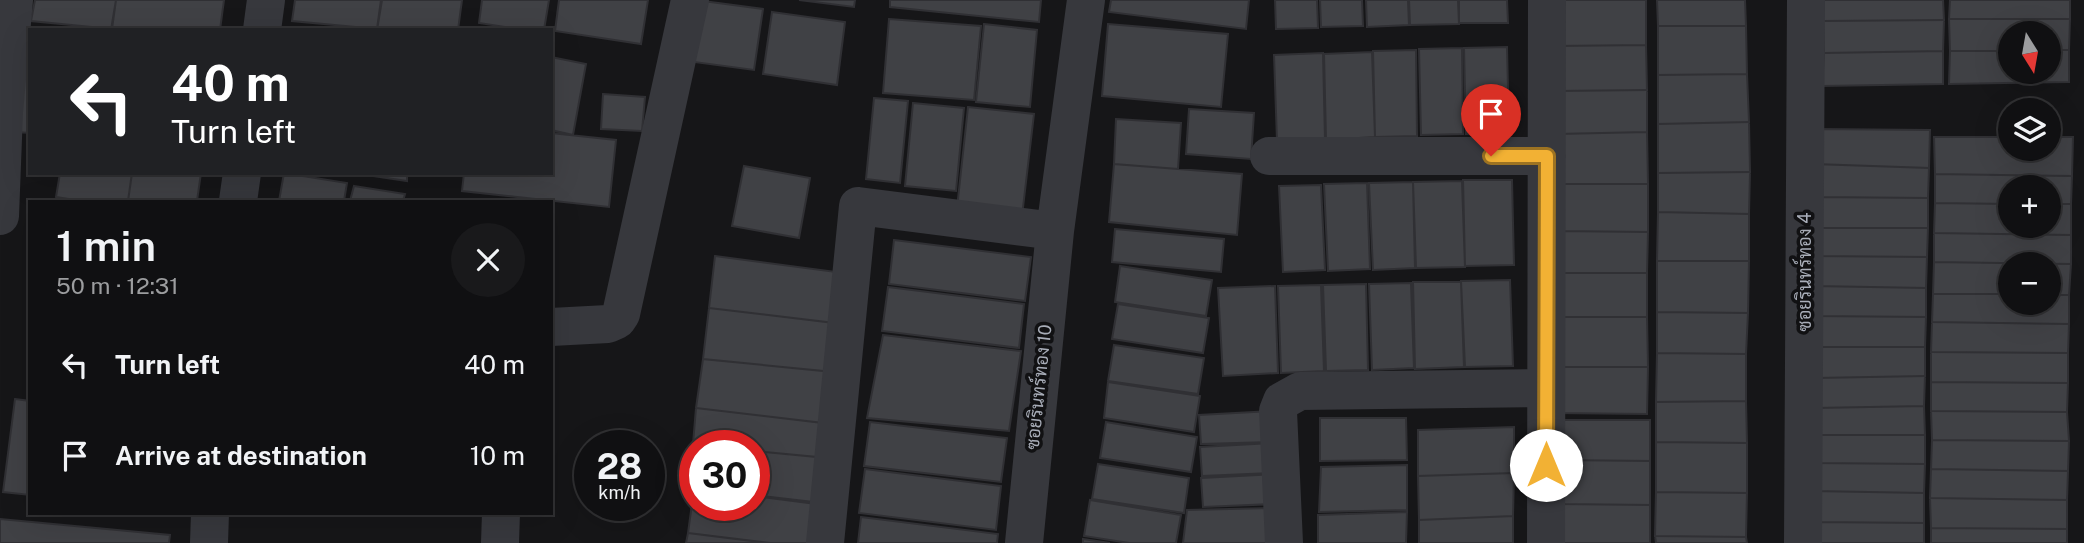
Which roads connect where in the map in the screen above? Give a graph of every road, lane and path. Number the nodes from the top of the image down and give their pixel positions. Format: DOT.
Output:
graph roads {
  1 [pos="14,0"];
  2 [pos="266,0"];
  3 [pos="690,0"];
  4 [pos="1086,0"];
  5 [pos="1547,0"];
  6 [pos="1806,0"];
  7 [pos="262,28"];
  8 [pos="1269,156"];
  9 [pos="1547,156"];
  10 [pos="242,175"];
  11 [pos="238,200"];
  12 [pos="0,216"];
  13 [pos="1055,231"];
  14 [pos="553,327"];
  15 [pos="1546,388"];
  16 [pos="210,515"];
  17 [pos="501,515"];
  18 [pos="209,543"];
  19 [pos="500,543"];
  20 [pos="825,543"];
  21 [pos="1024,543"];
  22 [pos="1284,543"];
  23 [pos="1546,543"];
  24 [pos="1803,543"];
  1 -- 12 [label="street"];
  2 -- 7 [label="street"];
  3 -- 14 [label="street"];
  4 -- 13 [label="street, ซอยรินทร์ทอง 10"];
  5 -- 9 [label="street"];
  6 -- 24 [label="street, ซอยรินทร์ทอง 4"];
  8 -- 9 [label="street"];
  9 -- 15 [label="street"];
  10 -- 11 [label="street"];
  13 -- 20 [label="street"];
  13 -- 21 [label="street, ซอยรินทร์ทอง 10"];
  15 -- 22 [label="street"];
  15 -- 23 [label="street"];
  16 -- 18 [label="street"];
  17 -- 19 [label="street"];
}
